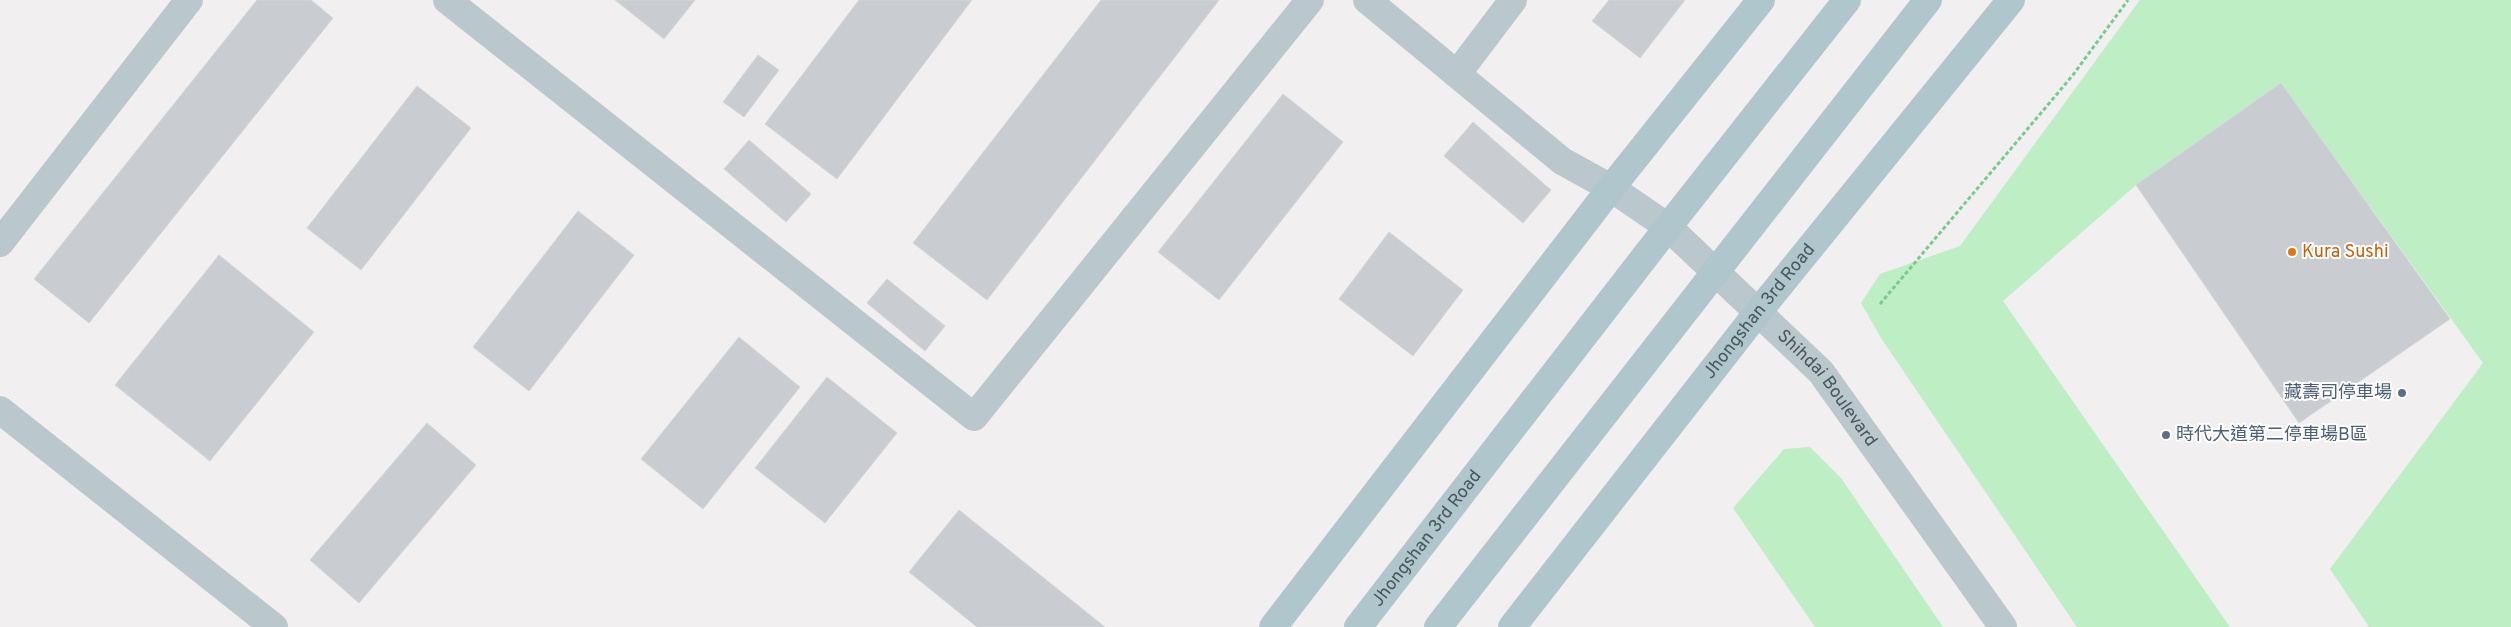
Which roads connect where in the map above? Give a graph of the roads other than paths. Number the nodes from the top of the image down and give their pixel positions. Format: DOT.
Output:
graph roads {
  1 [pos="189,0"];
  2 [pos="447,0"];
  3 [pos="1310,0"];
  4 [pos="1367,0"];
  5 [pos="1513,0"];
  6 [pos="1760,0"];
  7 [pos="1847,0"];
  8 [pos="1928,0"];
  9 [pos="2011,0"];
  10 [pos="1457,74"];
  11 [pos="1611,188"];
  12 [pos="1668,227"];
  13 [pos="0,243"];
  14 [pos="1715,270"];
  15 [pos="1758,312"];
  16 [pos="0,410"];
  17 [pos="274,627"];
  18 [pos="1273,627"];
  19 [pos="1358,627"];
  20 [pos="1438,627"];
  21 [pos="1512,627"];
  22 [pos="2003,627"];
  1 -- 13 [label="street"];
  2 -- 3 [label="street"];
  4 -- 10 [label="street, Shihdai Boulevard"];
  5 -- 10 [label="street"];
  6 -- 11 [label="main road"];
  7 -- 12 [label="main road, Jhongshan 3rd Road"];
  8 -- 14 [label="main road"];
  9 -- 15 [label="main road, Jhongshan 3rd Road"];
  10 -- 11 [label="street, Shihdai Boulevard"];
  11 -- 12 [label="street, Shihdai Boulevard"];
  11 -- 18 [label="main road"];
  12 -- 14 [label="street, Shihdai Boulevard"];
  12 -- 19 [label="main road, Jhongshan 3rd Road"];
  14 -- 15 [label="street, Shihdai Boulevard"];
  14 -- 20 [label="main road"];
  15 -- 21 [label="main road, Jhongshan 3rd Road"];
  15 -- 22 [label="street, Shihdai Boulevard"];
  16 -- 17 [label="street"];
}
